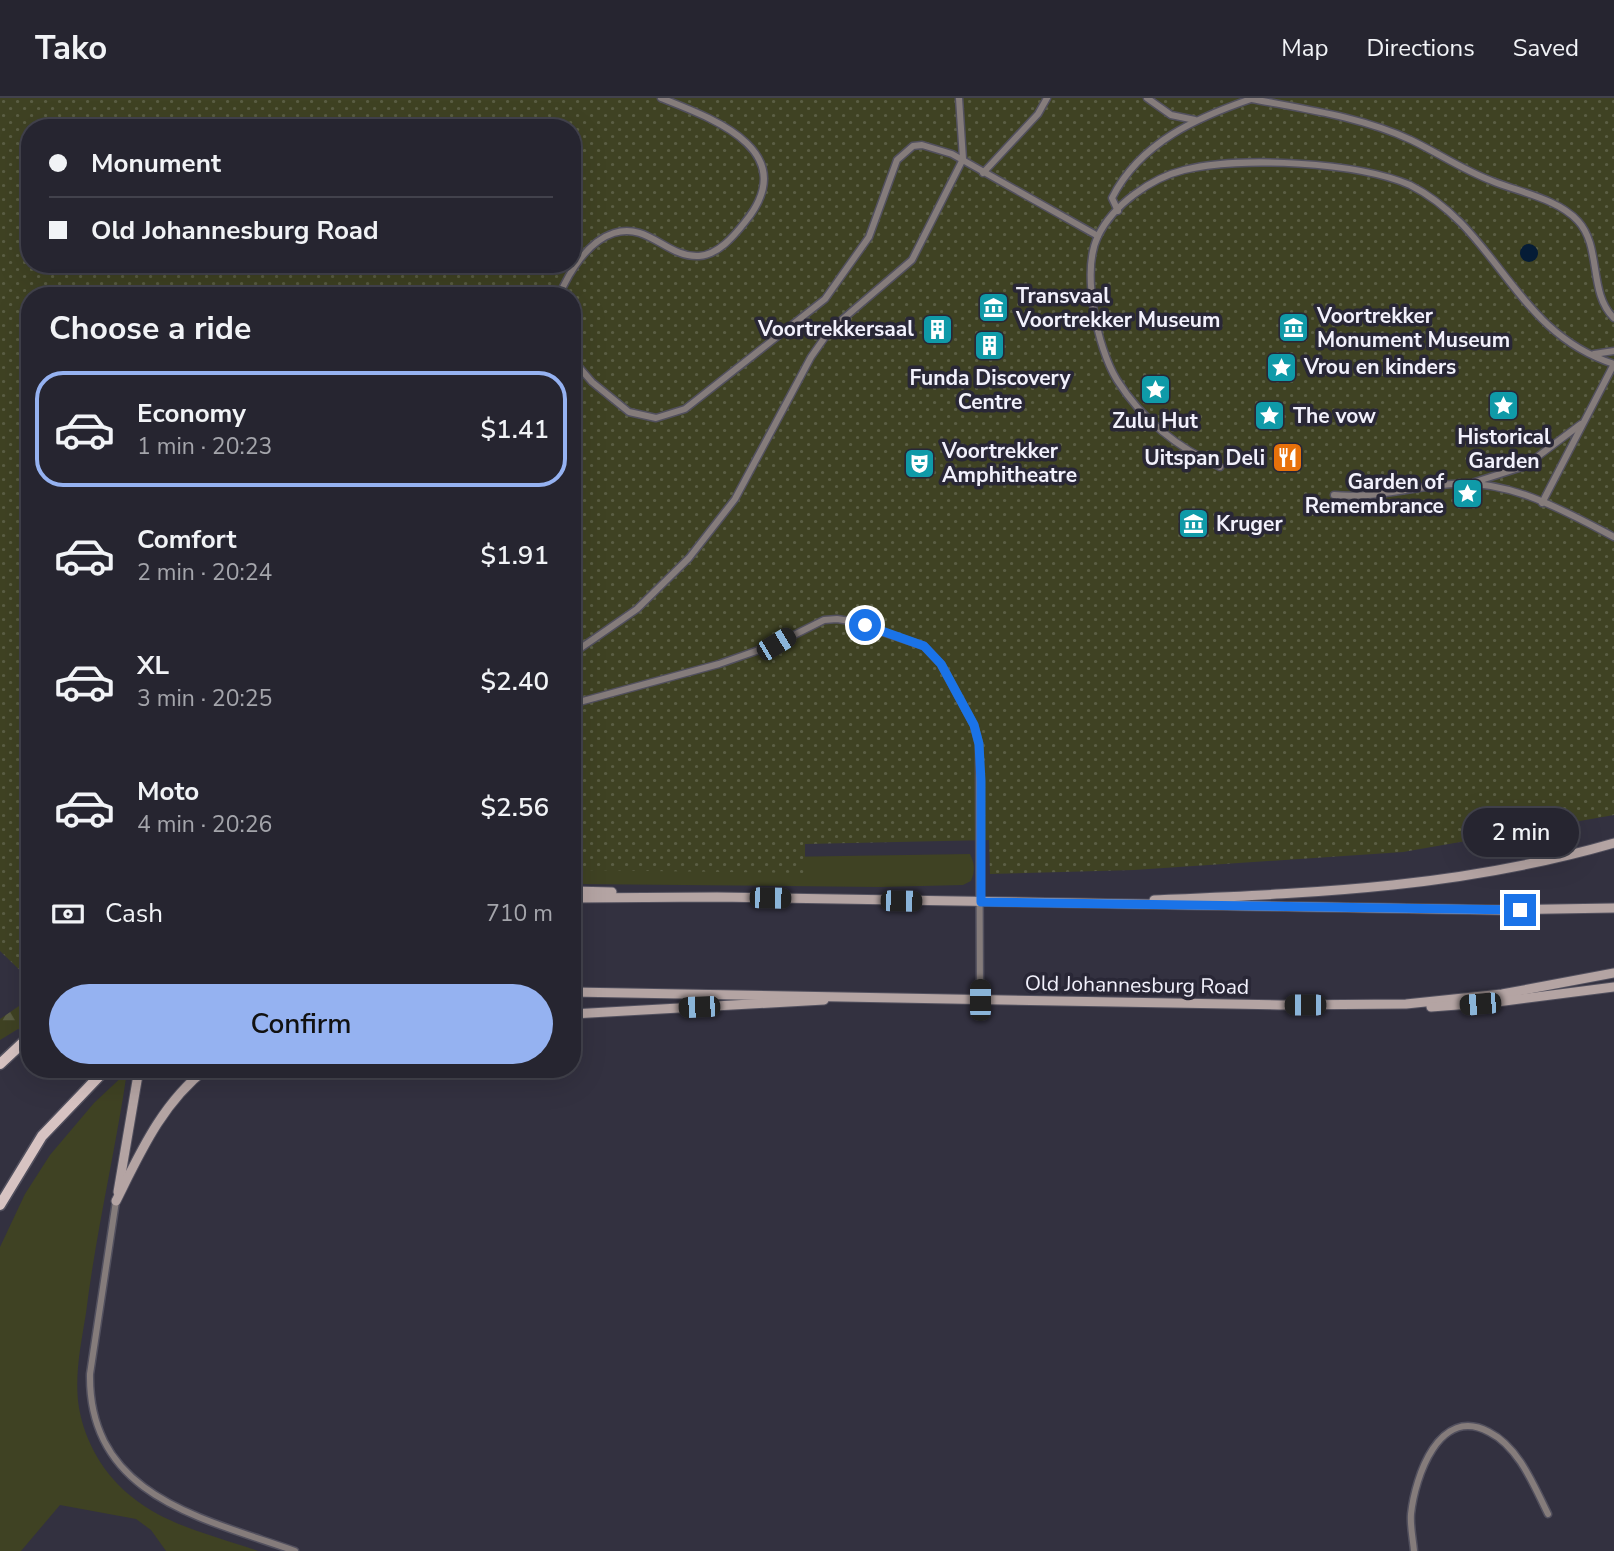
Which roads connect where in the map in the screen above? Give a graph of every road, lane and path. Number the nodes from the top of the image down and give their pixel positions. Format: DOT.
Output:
graph roads {
  1 [pos="661,98"];
  2 [pos="959,98"];
  3 [pos="1047,98"];
  4 [pos="1147,98"];
  5 [pos="1253,98"];
  6 [pos="1196,121"];
  7 [pos="963,159"];
  8 [pos="983,173"];
  9 [pos="1118,211"];
  10 [pos="1098,236"];
  11 [pos="581,262"];
  12 [pos="1614,318"];
  13 [pos="1614,351"];
  14 [pos="1592,354"];
  15 [pos="581,369"];
  16 [pos="1586,417"];
  17 [pos="1220,467"];
  18 [pos="1466,483"];
  19 [pos="1334,495"];
  20 [pos="1542,503"];
  21 [pos="1614,537"];
  22 [pos="581,648"];
  23 [pos="581,702"];
  24 [pos="1614,843"];
  25 [pos="581,891"];
  26 [pos="717,897"];
  27 [pos="581,898"];
  28 [pos="981,902"];
  29 [pos="1082,903"];
  30 [pos="1614,908"];
  31 [pos="1614,973"];
  32 [pos="1614,987"];
  33 [pos="581,992"];
  34 [pos="839,995"];
  35 [pos="980,1000"];
  36 [pos="1406,1004"];
  37 [pos="581,1012"];
  38 [pos="21,1044"];
  39 [pos="0,1063"];
  40 [pos="97,1078"];
  41 [pos="137,1078"];
  42 [pos="197,1078"];
  43 [pos="116,1201"];
  44 [pos="0,1205"];
  45 [pos="1548,1514"];
  46 [pos="295,1551"];
  47 [pos="1415,1551"];
  1 -- 11 [label="street"];
  2 -- 7 [label="street"];
  3 -- 8 [label="street"];
  4 -- 6 [label="street"];
  5 -- 6 [label="street"];
  5 -- 12 [label="street"];
  6 -- 9 [label="street"];
  7 -- 8 [label="street"];
  7 -- 15 [label="street"];
  7 -- 22 [label="street"];
  8 -- 10 [label="street"];
  9 -- 10 [label="street"];
  9 -- 14 [label="street"];
  10 -- 17 [label="street"];
  13 -- 14 [label="street"];
  14 -- 16 [label="street"];
  16 -- 18 [label="street"];
  16 -- 20 [label="street"];
  18 -- 19 [label="street"];
  18 -- 20 [label="street"];
  20 -- 21 [label="street"];
  23 -- 28 [label="street"];
  24 -- 29 [label="main road"];
  25 -- 26 [label="main road"];
  26 -- 27 [label="main road"];
  26 -- 28 [label="main road"];
  28 -- 29 [label="main road"];
  28 -- 35 [label="street"];
  29 -- 30 [label="main road"];
  31 -- 36 [label="main road, Old Johannesburg Road"];
  32 -- 36 [label="main road"];
  33 -- 34 [label="main road, Old Johannesburg Road"];
  34 -- 35 [label="main road, Old Johannesburg Road"];
  34 -- 37 [label="main road"];
  35 -- 36 [label="main road, Old Johannesburg Road"];
  38 -- 39 [label="main road"];
  40 -- 44 [label="main road"];
  41 -- 43 [label="main road"];
  42 -- 43 [label="main road"];
  43 -- 46 [label="street"];
  45 -- 47 [label="street"];
}
